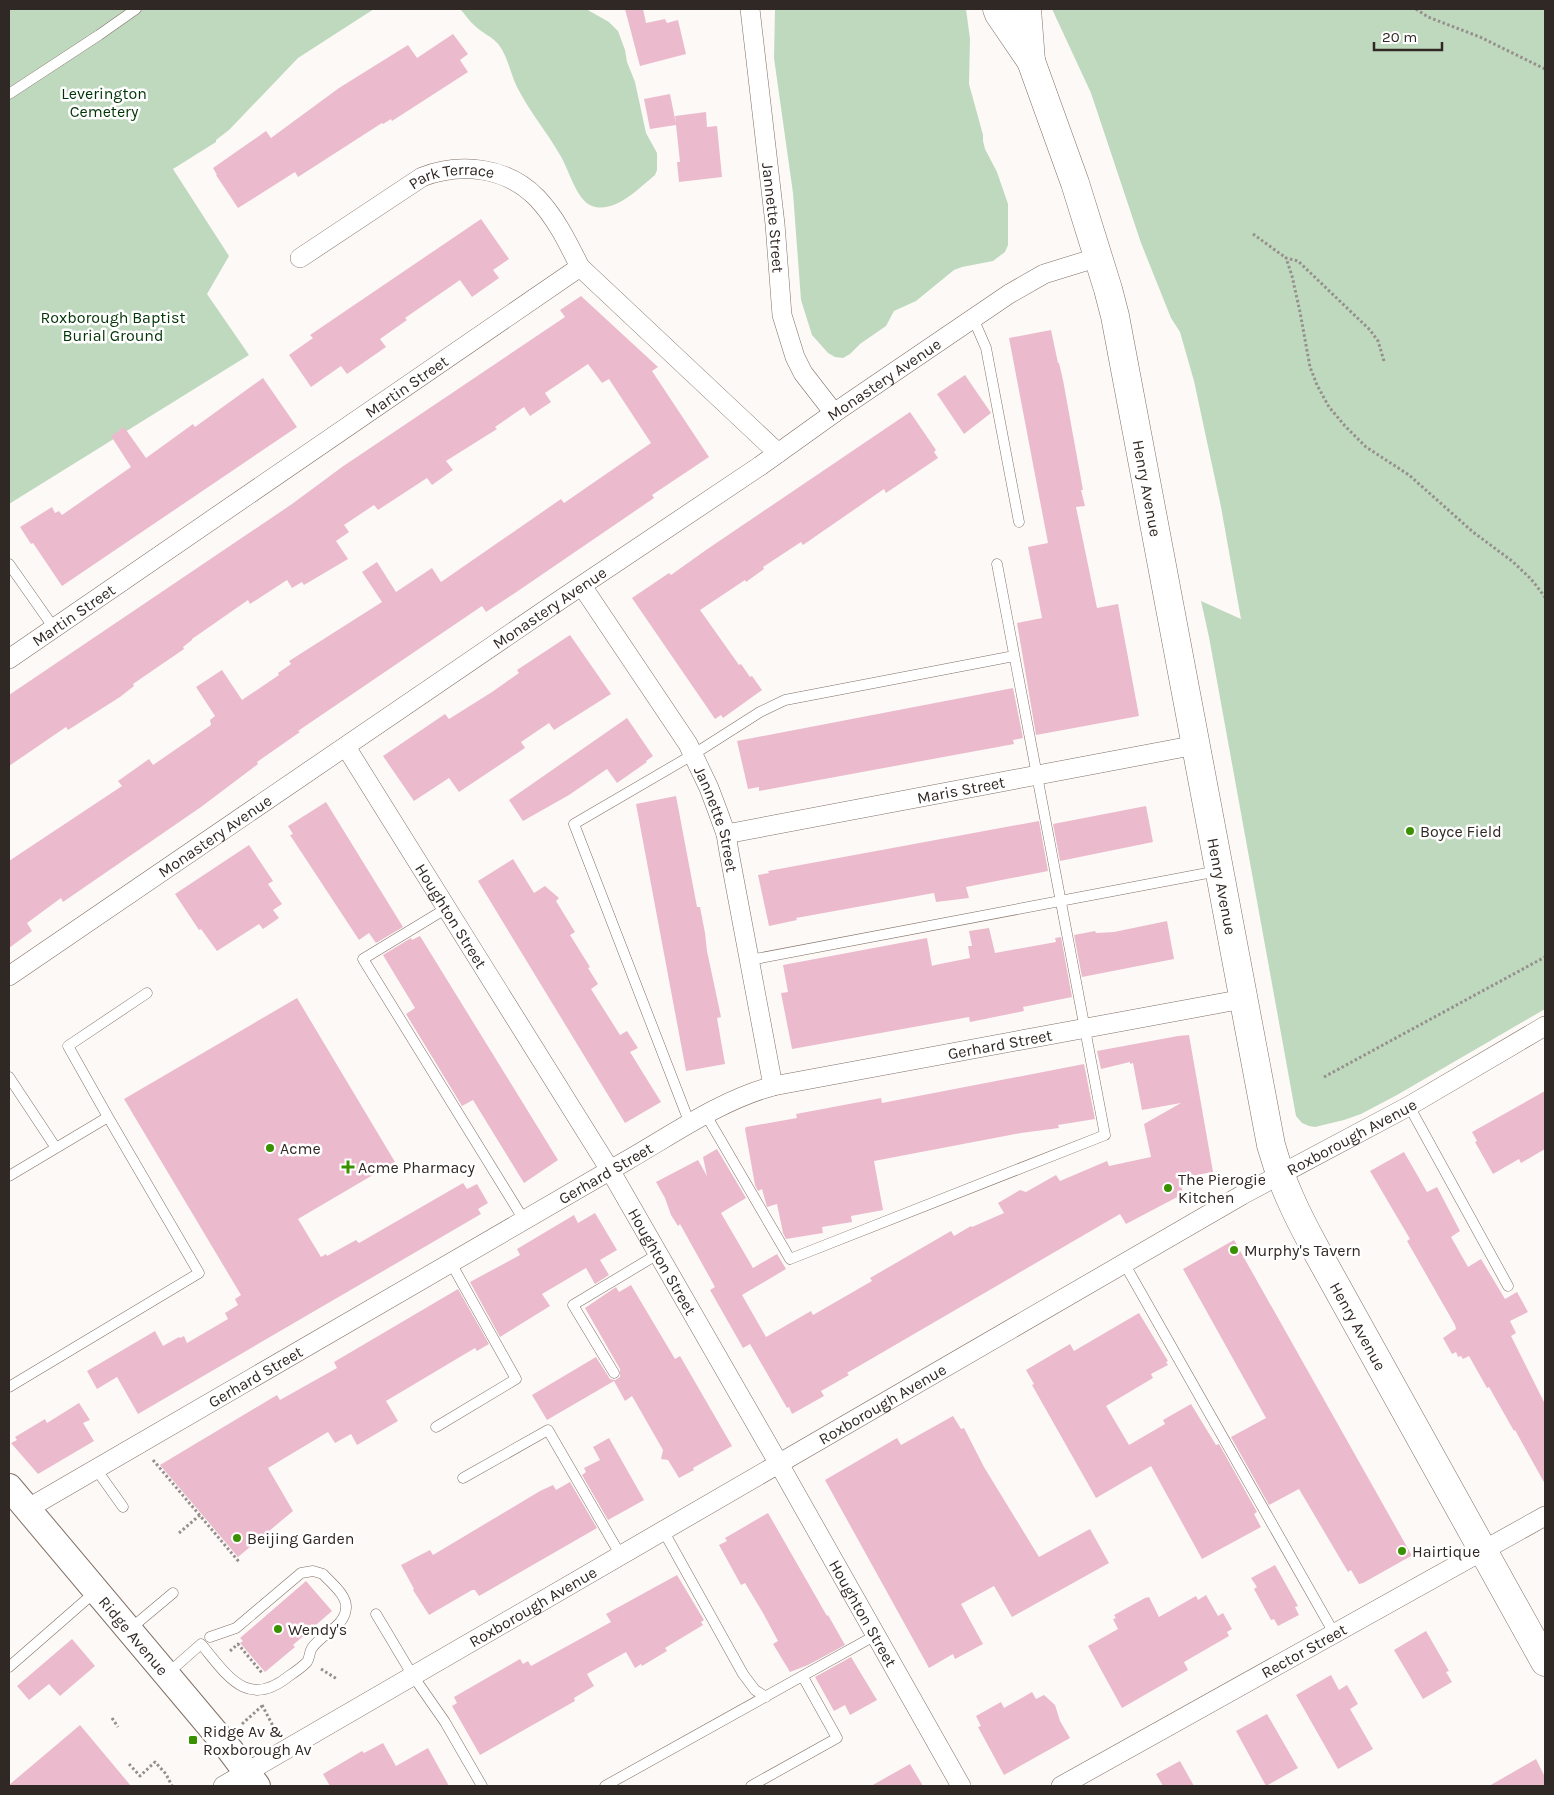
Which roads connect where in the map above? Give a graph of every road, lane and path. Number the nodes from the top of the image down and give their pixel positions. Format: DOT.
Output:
graph roads {
  1 [pos="136,9"];
  2 [pos="750,9"];
  3 [pos="1416,9"];
  4 [pos="1028,10"];
  5 [pos="998,12"];
  6 [pos="1032,61"];
  7 [pos="1545,69"];
  8 [pos="9,94"];
  9 [pos="1253,234"];
  10 [pos="1099,257"];
  11 [pos="300,258"];
  12 [pos="1286,258"];
  13 [pos="580,267"];
  14 [pos="973,318"];
  15 [pos="1384,361"];
  16 [pos="834,413"];
  17 [pos="778,453"];
  18 [pos="1018,522"];
  19 [pos="9,564"];
  20 [pos="997,564"];
  21 [pos="582,586"];
  22 [pos="1545,597"];
  23 [pos="54,628"];
  24 [pos="1014,656"];
  25 [pos="9,659"];
  26 [pos="1196,745"];
  27 [pos="346,746"];
  28 [pos="694,754"];
  29 [pos="1037,776"];
  30 [pos="726,834"];
  31 [pos="1220,871"];
  32 [pos="1062,902"];
  33 [pos="447,908"];
  34 [pos="1545,957"];
  35 [pos="750,960"];
  36 [pos="9,976"];
  37 [pos="147,993"];
  38 [pos="1243,999"];
  39 [pos="1545,1026"];
  40 [pos="1085,1028"];
  41 [pos="9,1077"];
  42 [pos="1324,1077"];
  43 [pos="773,1086"];
  44 [pos="1409,1106"];
  45 [pos="108,1117"];
  46 [pos="698,1120"];
  47 [pos="56,1148"];
  48 [pos="610,1170"];
  49 [pos="1279,1175"];
  50 [pos="9,1176"];
  51 [pos="524,1220"];
  52 [pos="658,1254"];
  53 [pos="451,1263"];
  54 [pos="1124,1263"];
  55 [pos="1508,1286"];
  56 [pos="614,1373"];
  57 [pos="9,1387"];
  58 [pos="436,1427"];
  59 [pos="153,1460"];
  60 [pos="779,1464"];
  61 [pos="96,1469"];
  62 [pos="463,1478"];
  63 [pos="9,1487"];
  64 [pos="123,1507"];
  65 [pos="27,1509"];
  66 [pos="200,1515"];
  67 [pos="1545,1516"];
  68 [pos="664,1532"];
  69 [pos="179,1533"];
  70 [pos="1483,1551"];
  71 [pos="622,1556"];
  72 [pos="240,1563"];
  73 [pos="96,1591"];
  74 [pos="173,1593"];
  75 [pos="376,1614"];
  76 [pos="129,1630"];
  77 [pos="1334,1633"];
  78 [pos="876,1635"];
  79 [pos="210,1637"];
  80 [pos="230,1651"];
  81 [pos="1545,1662"];
  82 [pos="316,1666"];
  83 [pos="9,1667"];
  84 [pos="167,1674"];
  85 [pos="413,1676"];
  86 [pos="803,1676"];
  87 [pos="266,1678"];
  88 [pos="337,1679"];
  89 [pos="766,1697"];
  90 [pos="112,1718"];
  91 [pos="242,1724"];
  92 [pos="273,1726"];
  93 [pos="118,1727"];
  94 [pos="129,1764"];
  95 [pos="252,1779"];
  96 [pos="172,1786"];
  97 [pos="223,1786"];
  98 [pos="482,1786"];
  99 [pos="605,1786"];
  100 [pos="751,1786"];
  101 [pos="961,1786"];
  102 [pos="1061,1786"];
  1 -- 8 [label="lane"];
  2 -- 16 [label="street, Jannette Street"];
  3 -- 7 [label="path"];
  4 -- 6 [label="main road, Henry Avenue"];
  5 -- 6 [label="main road, Henry Avenue"];
  6 -- 10 [label="main road, Henry Avenue"];
  9 -- 12 [label="path"];
  10 -- 14 [label="street, Monastery Avenue"];
  10 -- 26 [label="main road, Henry Avenue"];
  11 -- 13 [label="street, Park Terrace"];
  12 -- 15 [label="path"];
  12 -- 22 [label="path"];
  13 -- 17 [label="street"];
  13 -- 23 [label="street, Martin Street"];
  14 -- 16 [label="street, Monastery Avenue"];
  14 -- 18 [label="lane"];
  16 -- 17 [label="street, Monastery Avenue"];
  17 -- 21 [label="street, Monastery Avenue"];
  19 -- 23 [label="lane"];
  20 -- 24 [label="lane"];
  21 -- 27 [label="street, Monastery Avenue"];
  21 -- 28 [label="street, Jannette Street"];
  23 -- 25 [label="street, Martin Street"];
  24 -- 28 [label="lane"];
  24 -- 29 [label="lane"];
  26 -- 29 [label="street, Maris Street"];
  26 -- 31 [label="main road, Henry Avenue"];
  27 -- 33 [label="street, Houghton Street"];
  27 -- 36 [label="street, Monastery Avenue"];
  28 -- 30 [label="street, Jannette Street"];
  28 -- 46 [label="lane"];
  29 -- 30 [label="street, Maris Street"];
  29 -- 32 [label="lane"];
  30 -- 35 [label="street, Jannette Street"];
  31 -- 32 [label="lane"];
  31 -- 38 [label="main road, Henry Avenue"];
  32 -- 35 [label="lane"];
  32 -- 40 [label="lane"];
  33 -- 48 [label="street, Houghton Street"];
  33 -- 51 [label="lane"];
  34 -- 42 [label="path"];
  35 -- 43 [label="street, Jannette Street"];
  37 -- 45 [label="lane"];
  38 -- 40 [label="street, Gerhard Street"];
  38 -- 49 [label="main road, Henry Avenue"];
  39 -- 44 [label="street, Roxborough Avenue"];
  40 -- 43 [label="street, Gerhard Street"];
  40 -- 46 [label="lane"];
  41 -- 47 [label="lane"];
  43 -- 46 [label="street, Gerhard Street"];
  44 -- 49 [label="street, Roxborough Avenue"];
  44 -- 55 [label="lane"];
  45 -- 47 [label="lane"];
  45 -- 57 [label="lane"];
  46 -- 48 [label="street, Gerhard Street"];
  47 -- 50 [label="lane"];
  48 -- 51 [label="street, Gerhard Street"];
  48 -- 52 [label="street, Houghton Street"];
  49 -- 54 [label="street, Roxborough Avenue"];
  49 -- 70 [label="main road, Henry Avenue"];
  51 -- 53 [label="street, Gerhard Street"];
  52 -- 56 [label="lane"];
  52 -- 60 [label="street, Houghton Street"];
  53 -- 58 [label="lane"];
  53 -- 61 [label="street, Gerhard Street"];
  54 -- 60 [label="street, Roxborough Avenue"];
  54 -- 77 [label="lane"];
  59 -- 66 [label="path"];
  60 -- 68 [label="street, Roxborough Avenue"];
  60 -- 78 [label="street, Houghton Street"];
  61 -- 64 [label="lane"];
  61 -- 65 [label="street, Gerhard Street"];
  62 -- 71 [label="lane"];
  63 -- 65 [label="main road, Ridge Avenue"];
  65 -- 73 [label="main road, Ridge Avenue"];
  66 -- 69 [label="path"];
  66 -- 72 [label="path"];
  67 -- 70 [label="street, Rector Street"];
  68 -- 71 [label="street, Roxborough Avenue"];
  68 -- 89 [label="lane"];
  70 -- 77 [label="street, Rector Street"];
  70 -- 81 [label="main road, Henry Avenue"];
  71 -- 85 [label="street, Roxborough Avenue"];
  73 -- 76 [label="main road, Ridge Avenue"];
  73 -- 83 [label="lane"];
  74 -- 76 [label="lane"];
  75 -- 85 [label="lane"];
  76 -- 84 [label="main road, Ridge Avenue"];
  77 -- 102 [label="street, Rector Street"];
  78 -- 86 [label="lane"];
  78 -- 101 [label="street, Houghton Street"];
  79 -- 84 [label="lane"];
  80 -- 87 [label="path"];
  82 -- 88 [label="path"];
  84 -- 95 [label="main road, Ridge Avenue"];
  85 -- 95 [label="street, Roxborough Avenue"];
  85 -- 98 [label="lane"];
  86 -- 89 [label="lane"];
  86 -- 100 [label="lane"];
  89 -- 99 [label="lane"];
  90 -- 93 [label="path"];
  91 -- 92 [label="path"];
  94 -- 96 [label="path"];
  95 -- 97 [label="street, Roxborough Avenue"];
}
